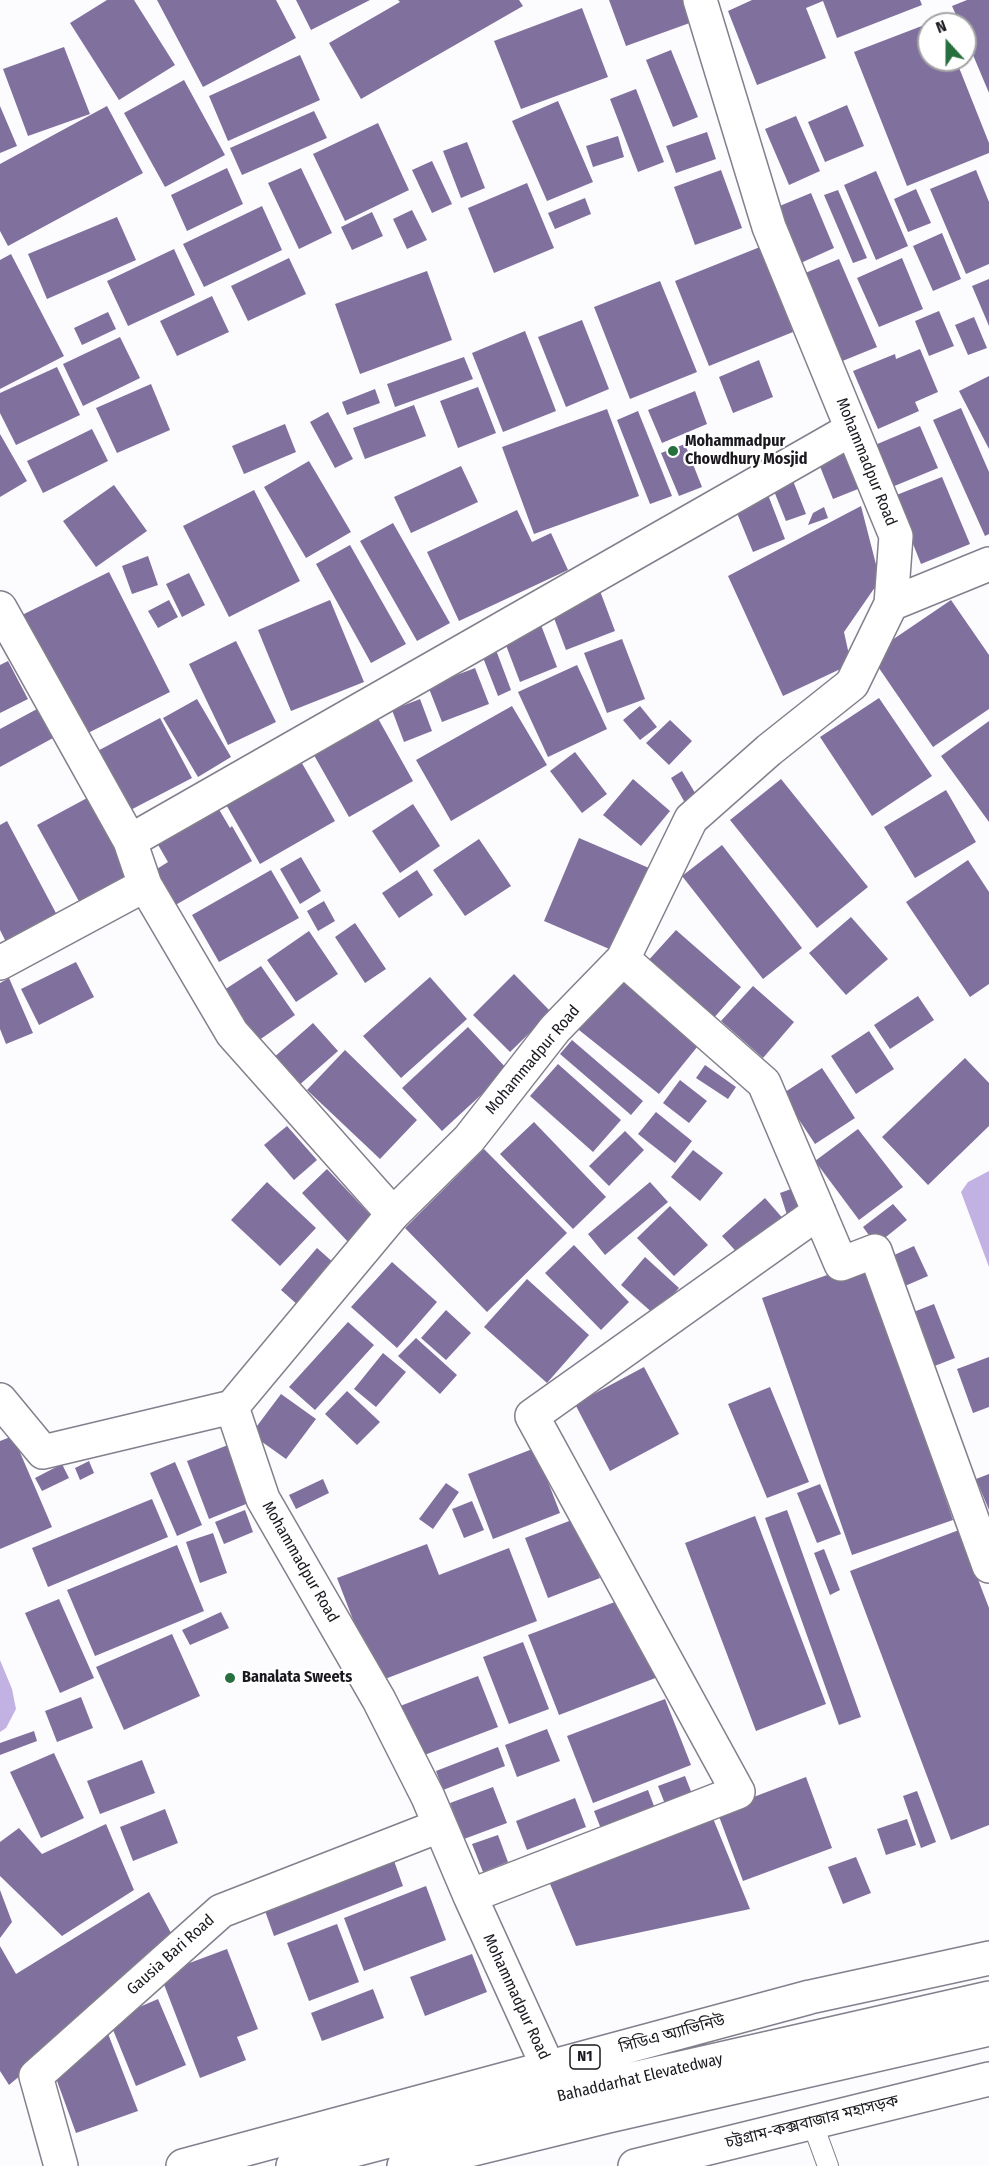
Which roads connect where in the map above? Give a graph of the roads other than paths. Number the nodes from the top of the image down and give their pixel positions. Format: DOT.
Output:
graph roads {
  1 [pos="700,0"];
  2 [pos="852,429"];
  3 [pos="989,564"];
  4 [pos="891,604"];
  5 [pos="0,608"];
  6 [pos="130,841"];
  7 [pos="145,885"];
  8 [pos="623,959"];
  9 [pos="0,963"];
  10 [pos="819,1212"];
  11 [pos="393,1214"];
  12 [pos="0,1400"];
  13 [pos="232,1407"];
  14 [pos="989,1566"];
  15 [pos="439,1826"];
  16 [pos="470,1896"];
  17 [pos="989,1958"];
  18 [pos="989,1998"];
  19 [pos="989,2029"];
  20 [pos="548,2067"];
  21 [pos="989,2079"];
  22 [pos="812,2122"];
  23 [pos="60,2161"];
  24 [pos="183,2166"];
  25 [pos="293,2166"];
  26 [pos="404,2166"];
  27 [pos="635,2166"];
  28 [pos="828,2166"];
  1 -- 2 [label="main road, Mohammadpur Road"];
  2 -- 4 [label="main road, Mohammadpur Road"];
  2 -- 6 [label="main road"];
  3 -- 4 [label="main road"];
  4 -- 8 [label="main road, Mohammadpur Road"];
  5 -- 6 [label="main road"];
  6 -- 7 [label="main road"];
  7 -- 9 [label="main road"];
  7 -- 11 [label="main road"];
  8 -- 10 [label="main road"];
  8 -- 11 [label="main road, Mohammadpur Road"];
  10 -- 14 [label="main road"];
  10 -- 16 [label="main road"];
  11 -- 13 [label="main road, Mohammadpur Road"];
  12 -- 13 [label="main road"];
  13 -- 15 [label="main road, Mohammadpur Road"];
  15 -- 16 [label="main road, Mohammadpur Road"];
  15 -- 23 [label="main road, Gausia Bari Road"];
  16 -- 20 [label="main road, Mohammadpur Road"];
  17 -- 20 [label="main road, সিডিএ অ্যাভিনিউ / N1"];
  18 -- 25 [label="main road, Bahaddarhat Elevatedway"];
  19 -- 26 [label="main road, Bahaddarhat Elevatedway"];
  20 -- 24 [label="main road, সিডিএ অ্যাভিনিউ / N1"];
  21 -- 22 [label="main road, চট্টগ্রাম-কক্সবাজার মহাসড়ক"];
  22 -- 27 [label="main road, চট্টগ্রাম-কক্সবাজার মহাসড়ক"];
  22 -- 28 [label="lane"];
}
